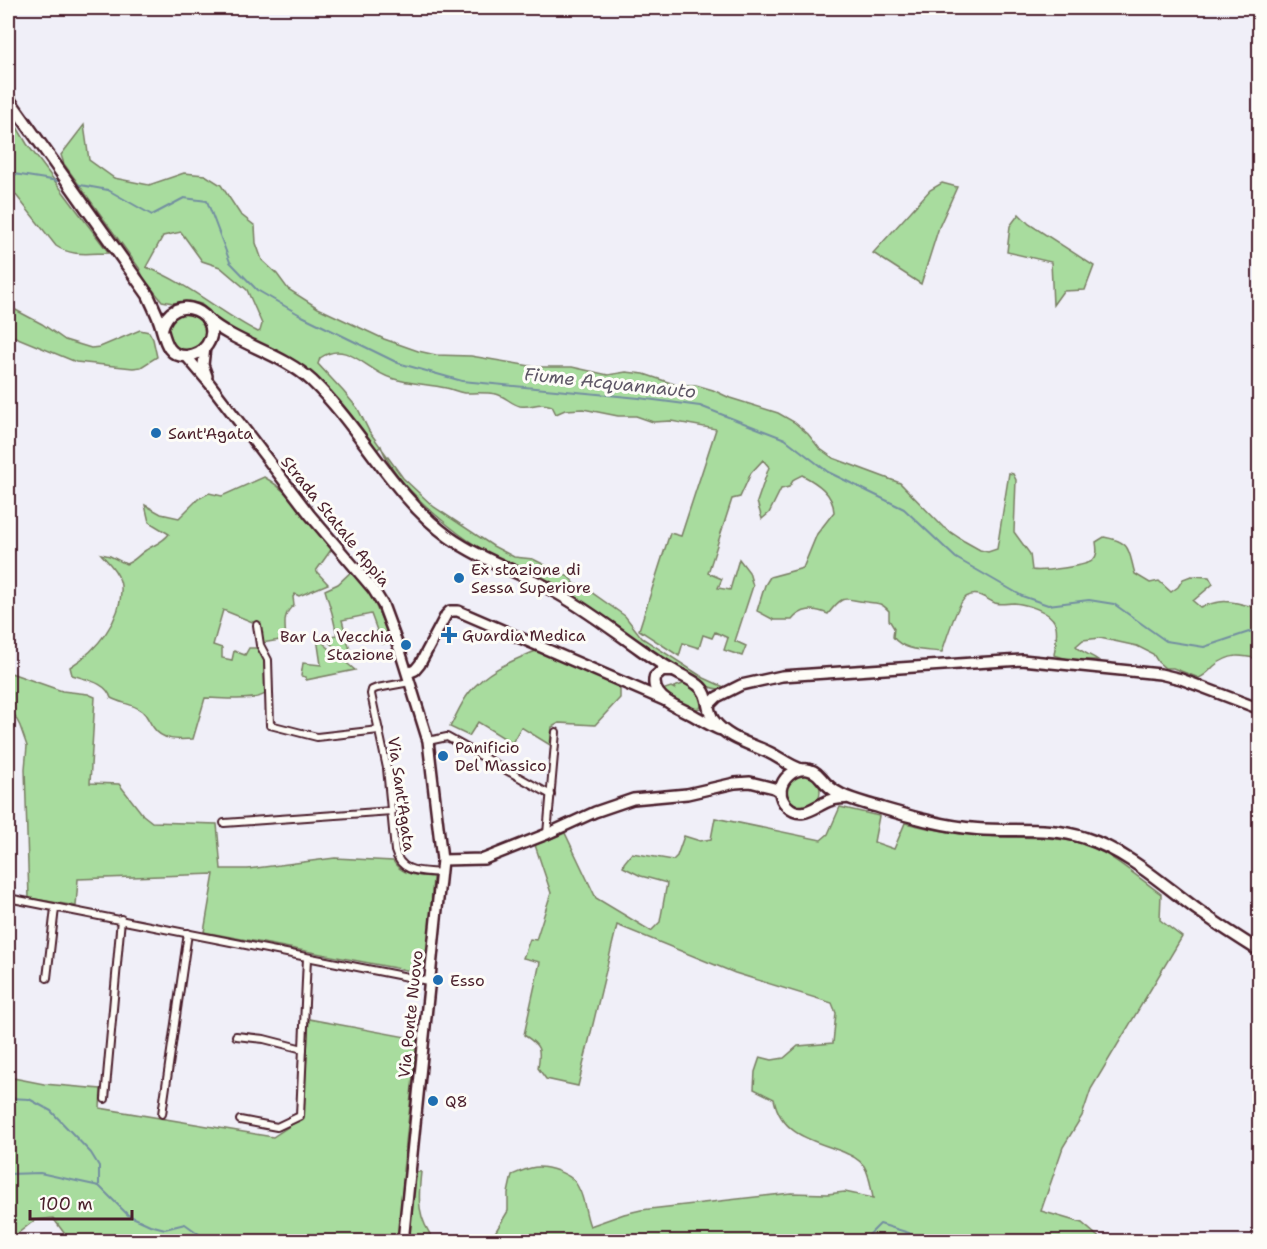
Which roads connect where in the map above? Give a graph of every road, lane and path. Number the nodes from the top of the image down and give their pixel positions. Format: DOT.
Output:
graph roads {
  1 [pos="8,98"];
  2 [pos="148,295"];
  3 [pos="175,310"];
  4 [pos="207,319"];
  5 [pos="162,329"];
  6 [pos="243,341"];
  7 [pos="207,345"];
  8 [pos="184,356"];
  9 [pos="210,384"];
  10 [pos="257,625"];
  11 [pos="640,649"];
  12 [pos="672,670"];
  13 [pos="409,678"];
  14 [pos="656,678"];
  15 [pos="698,685"];
  16 [pos="640,689"];
  17 [pos="723,694"];
  18 [pos="665,700"];
  19 [pos="708,706"];
  20 [pos="1260,710"];
  21 [pos="691,714"];
  22 [pos="379,730"];
  23 [pos="556,732"];
  24 [pos="727,733"];
  25 [pos="428,741"];
  26 [pos="780,760"];
  27 [pos="800,769"];
  28 [pos="822,781"];
  29 [pos="783,784"];
  30 [pos="551,795"];
  31 [pos="846,798"];
  32 [pos="819,806"];
  33 [pos="392,811"];
  34 [pos="224,824"];
  35 [pos="439,832"];
  36 [pos="547,834"];
  37 [pos="442,860"];
  38 [pos="465,861"];
  39 [pos="440,873"];
  40 [pos="8,898"];
  41 [pos="55,908"];
  42 [pos="121,919"];
  43 [pos="188,933"];
  44 [pos="1260,951"];
  45 [pos="307,958"];
  46 [pos="47,978"];
  47 [pos="428,981"];
  48 [pos="236,1036"];
  49 [pos="303,1049"];
  50 [pos="105,1099"];
  51 [pos="162,1114"];
  52 [pos="240,1120"];
  53 [pos="403,1242"];
  1 -- 2 [label="main road, Strada Statale Appia"];
  2 -- 3 [label="main road, Strada Statale Appia"];
  2 -- 5 [label="main road, Strada Statale Appia"];
  3 -- 4 [label="main road, Strada Statale Appia"];
  3 -- 5 [label="main road"];
  4 -- 6 [label="main road"];
  4 -- 7 [label="main road, Strada Statale Appia"];
  5 -- 8 [label="main road, Strada Statale Appia"];
  6 -- 7 [label="main road"];
  6 -- 11 [label="main road"];
  7 -- 8 [label="main road"];
  7 -- 9 [label="street, Strada Statale Appia"];
  8 -- 9 [label="street, Strada Statale Appia"];
  9 -- 13 [label="street, Strada Statale Appia"];
  10 -- 22 [label="street"];
  11 -- 12 [label="main road"];
  11 -- 14 [label="main road"];
  12 -- 14 [label="main road"];
  12 -- 15 [label="main road"];
  13 -- 16 [label="street"];
  13 -- 22 [label="street, Via Sant'Agata"];
  13 -- 25 [label="street, Strada Statale Appia"];
  14 -- 16 [label="street"];
  14 -- 18 [label="main road"];
  15 -- 17 [label="street"];
  15 -- 19 [label="main road"];
  16 -- 18 [label="street"];
  17 -- 19 [label="street"];
  17 -- 20 [label="street"];
  18 -- 21 [label="main road"];
  19 -- 21 [label="main road"];
  19 -- 24 [label="main road"];
  21 -- 24 [label="main road"];
  22 -- 33 [label="street, Via Sant'Agata"];
  23 -- 30 [label="street"];
  24 -- 26 [label="main road"];
  25 -- 30 [label="street"];
  25 -- 35 [label="street, Strada Statale Appia"];
  26 -- 27 [label="main road"];
  26 -- 29 [label="main road"];
  27 -- 28 [label="main road"];
  27 -- 29 [label="main road"];
  28 -- 31 [label="main road"];
  28 -- 32 [label="main road"];
  29 -- 32 [label="main road"];
  29 -- 36 [label="street"];
  30 -- 36 [label="street"];
  31 -- 32 [label="main road"];
  31 -- 44 [label="main road"];
  33 -- 34 [label="street"];
  33 -- 39 [label="street, Via Sant'Agata"];
  35 -- 37 [label="street, Strada Statale Appia"];
  35 -- 38 [label="street, Strada Statale Appia"];
  36 -- 38 [label="street"];
  37 -- 38 [label="street"];
  37 -- 39 [label="street, Via Ponte Nuovo"];
  39 -- 47 [label="street, Via Ponte Nuovo"];
  40 -- 41 [label="street"];
  41 -- 42 [label="street"];
  41 -- 46 [label="street"];
  42 -- 43 [label="street"];
  42 -- 50 [label="street"];
  43 -- 45 [label="street"];
  43 -- 51 [label="street"];
  45 -- 47 [label="street"];
  45 -- 49 [label="street"];
  47 -- 53 [label="street, Via Ponte Nuovo"];
  48 -- 49 [label="street"];
  49 -- 52 [label="street"];
}
